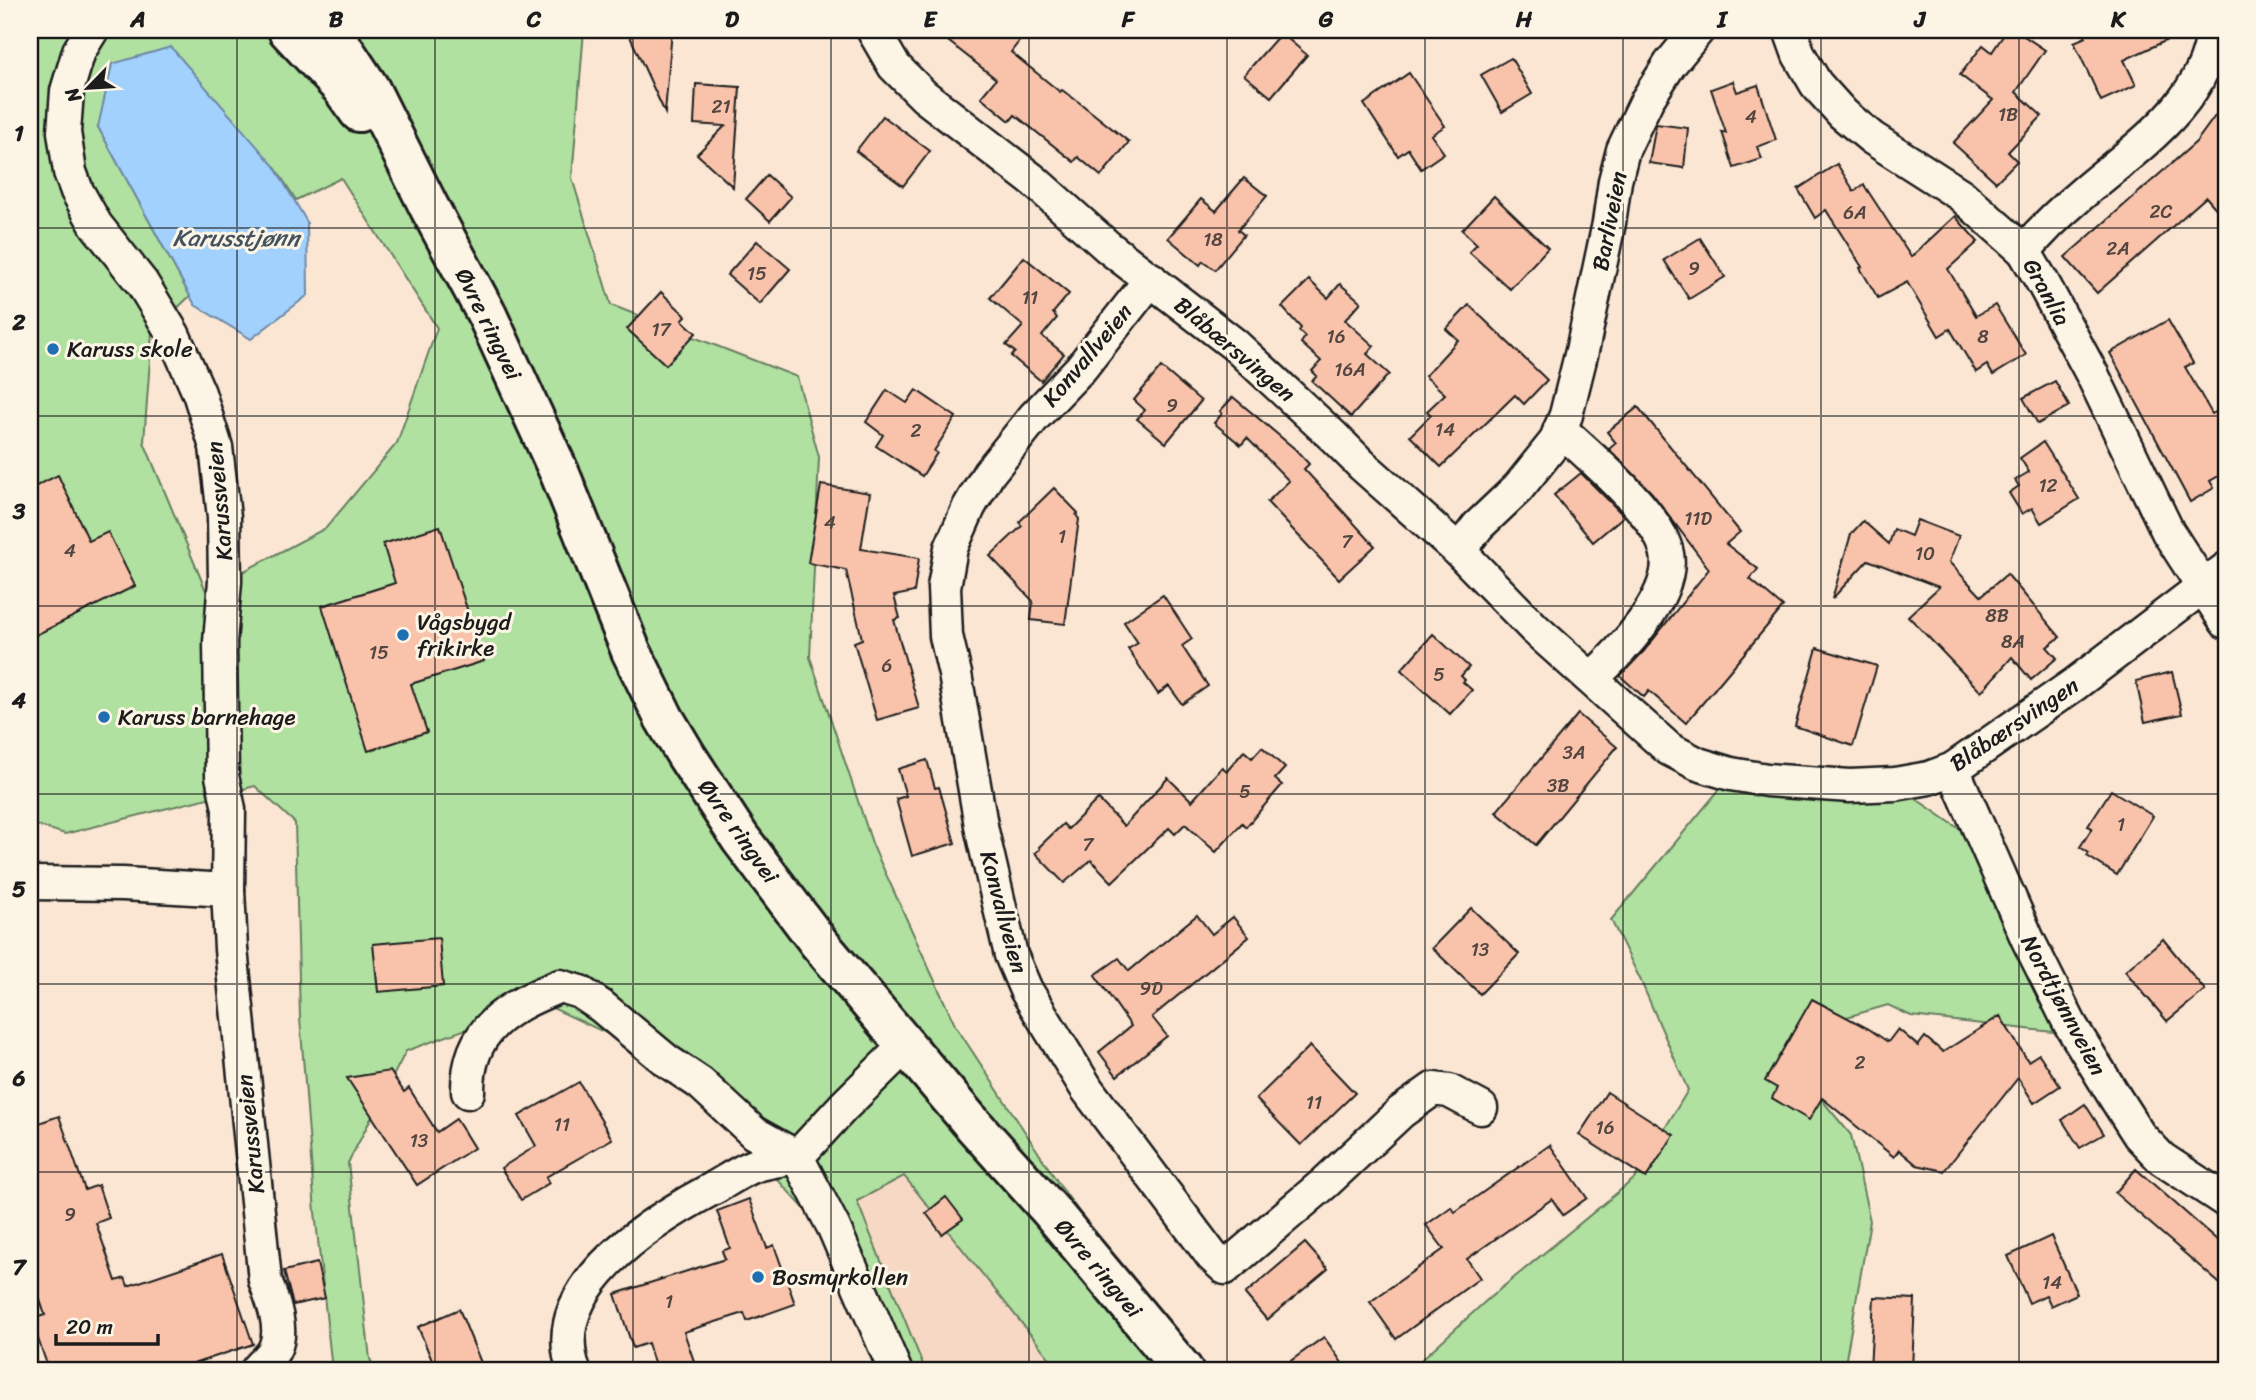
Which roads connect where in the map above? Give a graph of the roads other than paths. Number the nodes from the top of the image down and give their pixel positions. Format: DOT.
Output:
graph roads {
  1 [pos="92,30"];
  2 [pos="288,30"];
  3 [pos="331,30"];
  4 [pos="873,30"];
  5 [pos="1698,30"];
  6 [pos="1790,30"];
  7 [pos="2213,30"];
  8 [pos="429,207"];
  9 [pos="2024,251"];
  10 [pos="1151,279"];
  11 [pos="1560,429"];
  12 [pos="1459,551"];
  13 [pos="2215,577"];
  14 [pos="2226,622"];
  15 [pos="1592,678"];
  16 [pos="1953,769"];
  17 [pos="30,883"];
  18 [pos="228,890"];
  19 [pos="906,1045"];
  20 [pos="468,1092"];
  21 [pos="1481,1108"];
  22 [pos="797,1157"];
  23 [pos="2226,1201"];
  24 [pos="257,1370"];
  25 [pos="574,1370"];
  26 [pos="895,1370"];
  27 [pos="1183,1370"];
  1 -- 18 [label="street, Karussveien"];
  2 -- 8 [label="street, Øvre ringvei"];
  3 -- 8 [label="street, Øvre ringvei"];
  4 -- 10 [label="street, Blåbærsvingen"];
  5 -- 11 [label="street, Barliveien"];
  6 -- 9 [label="street, Granlia"];
  7 -- 9 [label="street"];
  8 -- 19 [label="street, Øvre ringvei"];
  9 -- 13 [label="street, Granlia"];
  10 -- 12 [label="street, Blåbærsvingen"];
  10 -- 21 [label="street, Konvallveien"];
  11 -- 12 [label="street, Barliveien"];
  11 -- 15 [label="street"];
  12 -- 15 [label="street, Blåbærsvingen"];
  13 -- 14 [label="street, Granlia"];
  13 -- 16 [label="street, Blåbærsvingen"];
  15 -- 16 [label="street, Blåbærsvingen"];
  16 -- 23 [label="street, Nordtjønnveien"];
  17 -- 18 [label="street"];
  18 -- 24 [label="street, Karussveien"];
  19 -- 22 [label="street"];
  19 -- 27 [label="street, Øvre ringvei"];
  20 -- 22 [label="street"];
  22 -- 25 [label="street"];
  22 -- 26 [label="street"];
}
